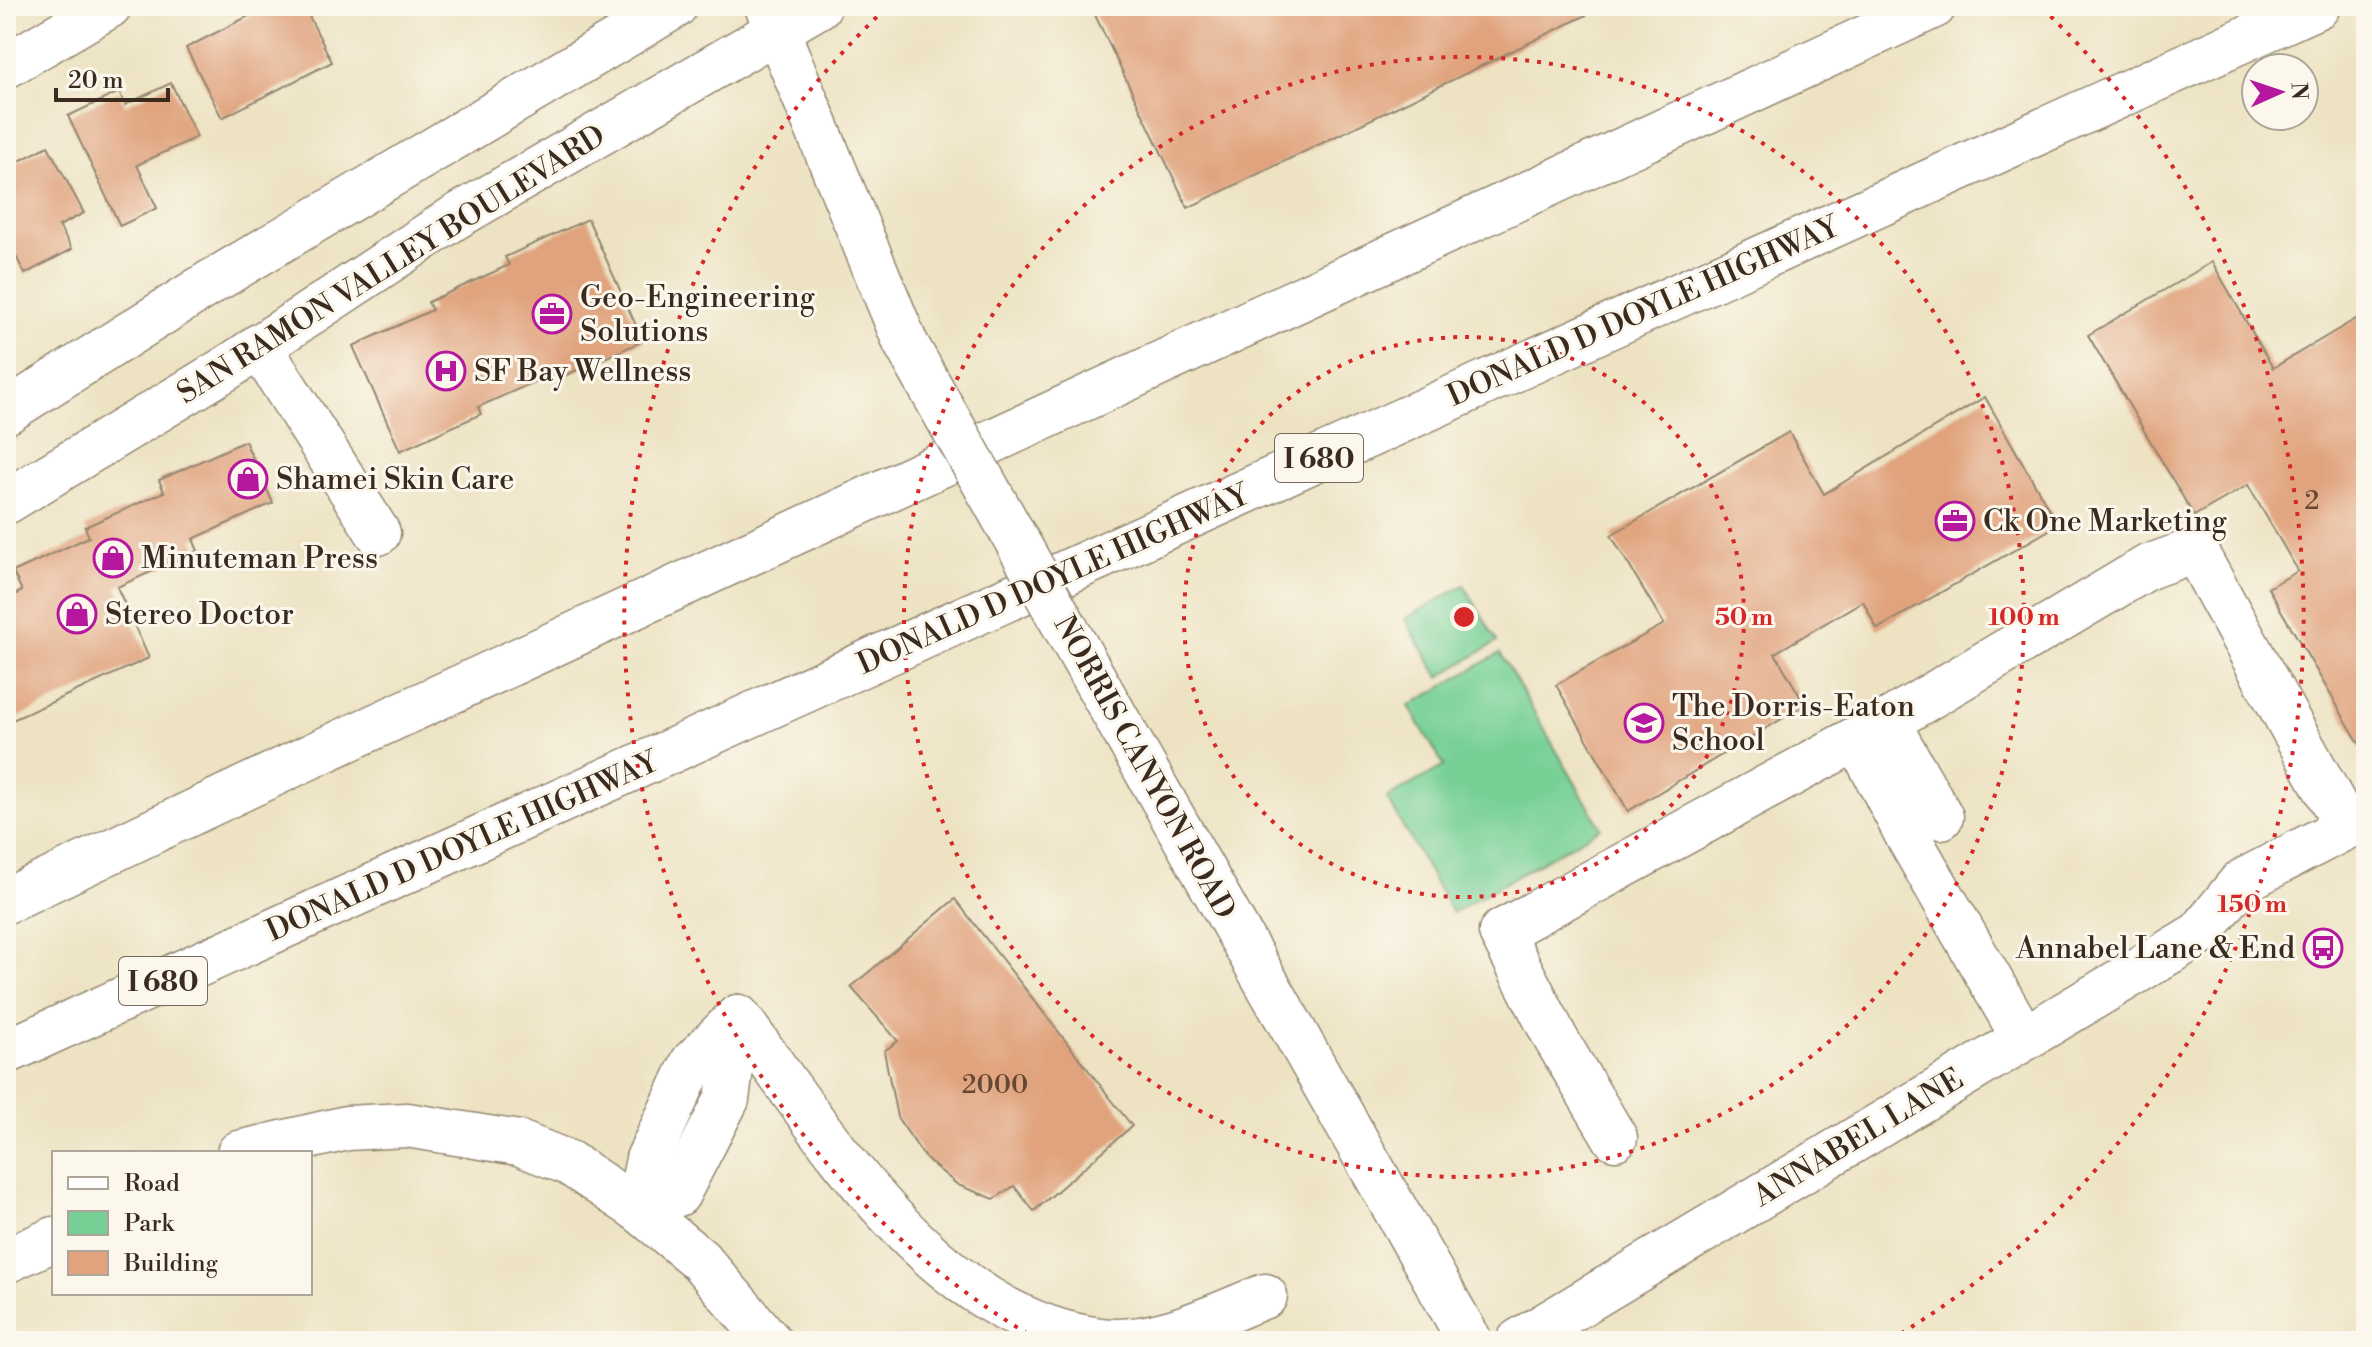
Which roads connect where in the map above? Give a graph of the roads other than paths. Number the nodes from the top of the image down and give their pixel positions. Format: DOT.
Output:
graph roads {
  1 [pos="109,6"];
  2 [pos="675,6"];
  3 [pos="819,6"];
  4 [pos="1934,6"];
  5 [pos="2318,6"];
  6 [pos="772,18"];
  7 [pos="6,66"];
  8 [pos="259,346"];
  9 [pos="6,412"];
  10 [pos="6,502"];
  11 [pos="378,533"];
  12 [pos="1872,731"];
  13 [pos="1941,817"];
  14 [pos="2356,822"];
  15 [pos="6,901"];
  16 [pos="2023,1037"];
  17 [pos="6,1052"];
  18 [pos="1615,1138"];
  19 [pos="248,1151"];
  20 [pos="638,1209"];
  21 [pos="52,1240"];
  22 [pos="6,1261"];
  23 [pos="1265,1296"];
  24 [pos="769,1341"];
  25 [pos="1470,1341"];
  26 [pos="1519,1341"];
  1 -- 7 [label="main road"];
  2 -- 9 [label="main road"];
  3 -- 6 [label="main road, SAN RAMON VALLEY BOULEVARD"];
  4 -- 15 [label="main road"];
  5 -- 17 [label="main road, DONALD D DOYLE HIGHWAY / I 680"];
  6 -- 8 [label="main road, SAN RAMON VALLEY BOULEVARD"];
  6 -- 25 [label="main road, NORRIS CANYON ROAD, bridge"];
  8 -- 10 [label="main road, SAN RAMON VALLEY BOULEVARD"];
  8 -- 11 [label="main road"];
  12 -- 13 [label="main road"];
  12 -- 14 [label="main road"];
  12 -- 16 [label="main road"];
  12 -- 18 [label="main road"];
  14 -- 16 [label="main road, ANNABEL LANE"];
  16 -- 26 [label="main road, ANNABEL LANE"];
  19 -- 20 [label="main road"];
  20 -- 23 [label="main road"];
  20 -- 24 [label="main road"];
  21 -- 22 [label="main road"];
}
